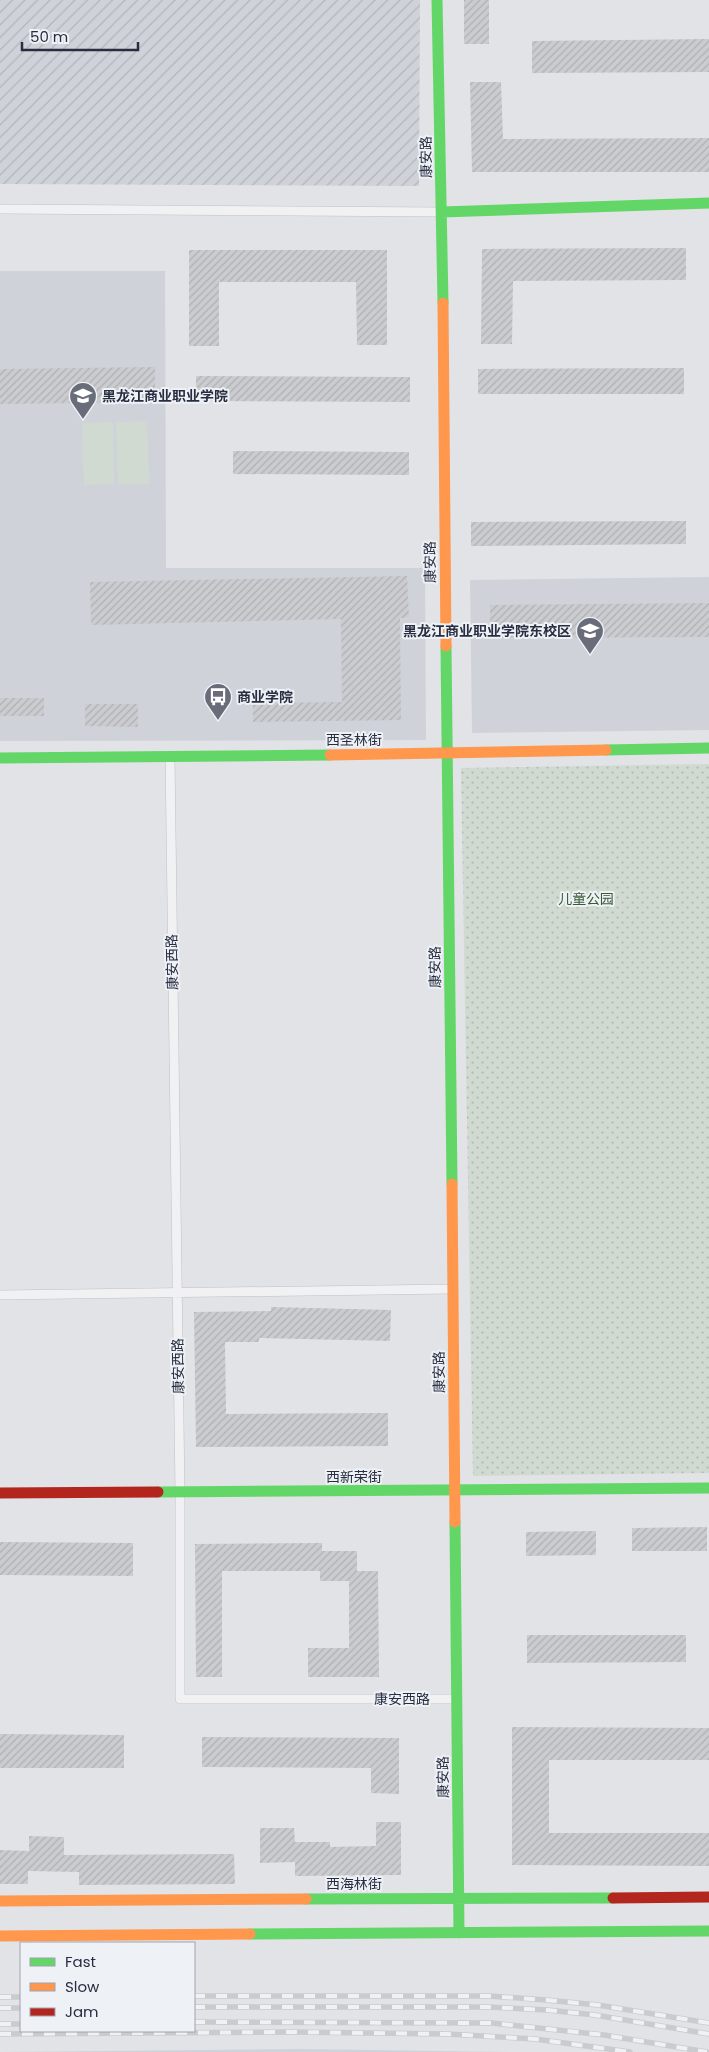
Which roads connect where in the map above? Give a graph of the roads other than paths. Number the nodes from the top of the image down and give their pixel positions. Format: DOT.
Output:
graph roads {
  1 [pos="438,0"];
  2 [pos="709,203"];
  3 [pos="0,209"];
  4 [pos="442,212"];
  5 [pos="709,748"];
  6 [pos="447,754"];
  7 [pos="170,756"];
  8 [pos="0,758"];
  9 [pos="453,1289"];
  10 [pos="177,1292"];
  11 [pos="0,1295"];
  12 [pos="709,1488"];
  13 [pos="455,1491"];
  14 [pos="0,1493"];
  15 [pos="180,1493"];
  16 [pos="457,1699"];
  17 [pos="709,1897"];
  18 [pos="459,1898"];
  19 [pos="0,1902"];
  20 [pos="709,1931"];
  21 [pos="459,1933"];
  22 [pos="0,1936"];
  1 -- 4 [label="main road, 康安路"];
  2 -- 4 [label="main road"];
  3 -- 4 [label="lane"];
  4 -- 6 [label="main road, 康安路"];
  5 -- 6 [label="main road, 西圣林街"];
  6 -- 7 [label="main road, 西圣林街"];
  6 -- 9 [label="main road, 康安路"];
  7 -- 8 [label="main road, 西圣林街"];
  7 -- 10 [label="lane, 康安西路"];
  9 -- 10 [label="lane"];
  9 -- 13 [label="main road, 康安路"];
  10 -- 11 [label="lane"];
  10 -- 15 [label="lane, 康安西路"];
  12 -- 13 [label="main road, 西新荣街"];
  13 -- 15 [label="main road, 西新荣街"];
  13 -- 16 [label="main road, 康安路"];
  14 -- 15 [label="main road, 西新荣街"];
  15 -- 16 [label="lane, 康安西路"];
  16 -- 18 [label="main road, 康安路"];
  17 -- 18 [label="main road, 西海林街"];
  18 -- 19 [label="main road, 西海林街"];
  18 -- 21 [label="main road, 康安路"];
  20 -- 21 [label="main road"];
  21 -- 22 [label="main road"];
}
